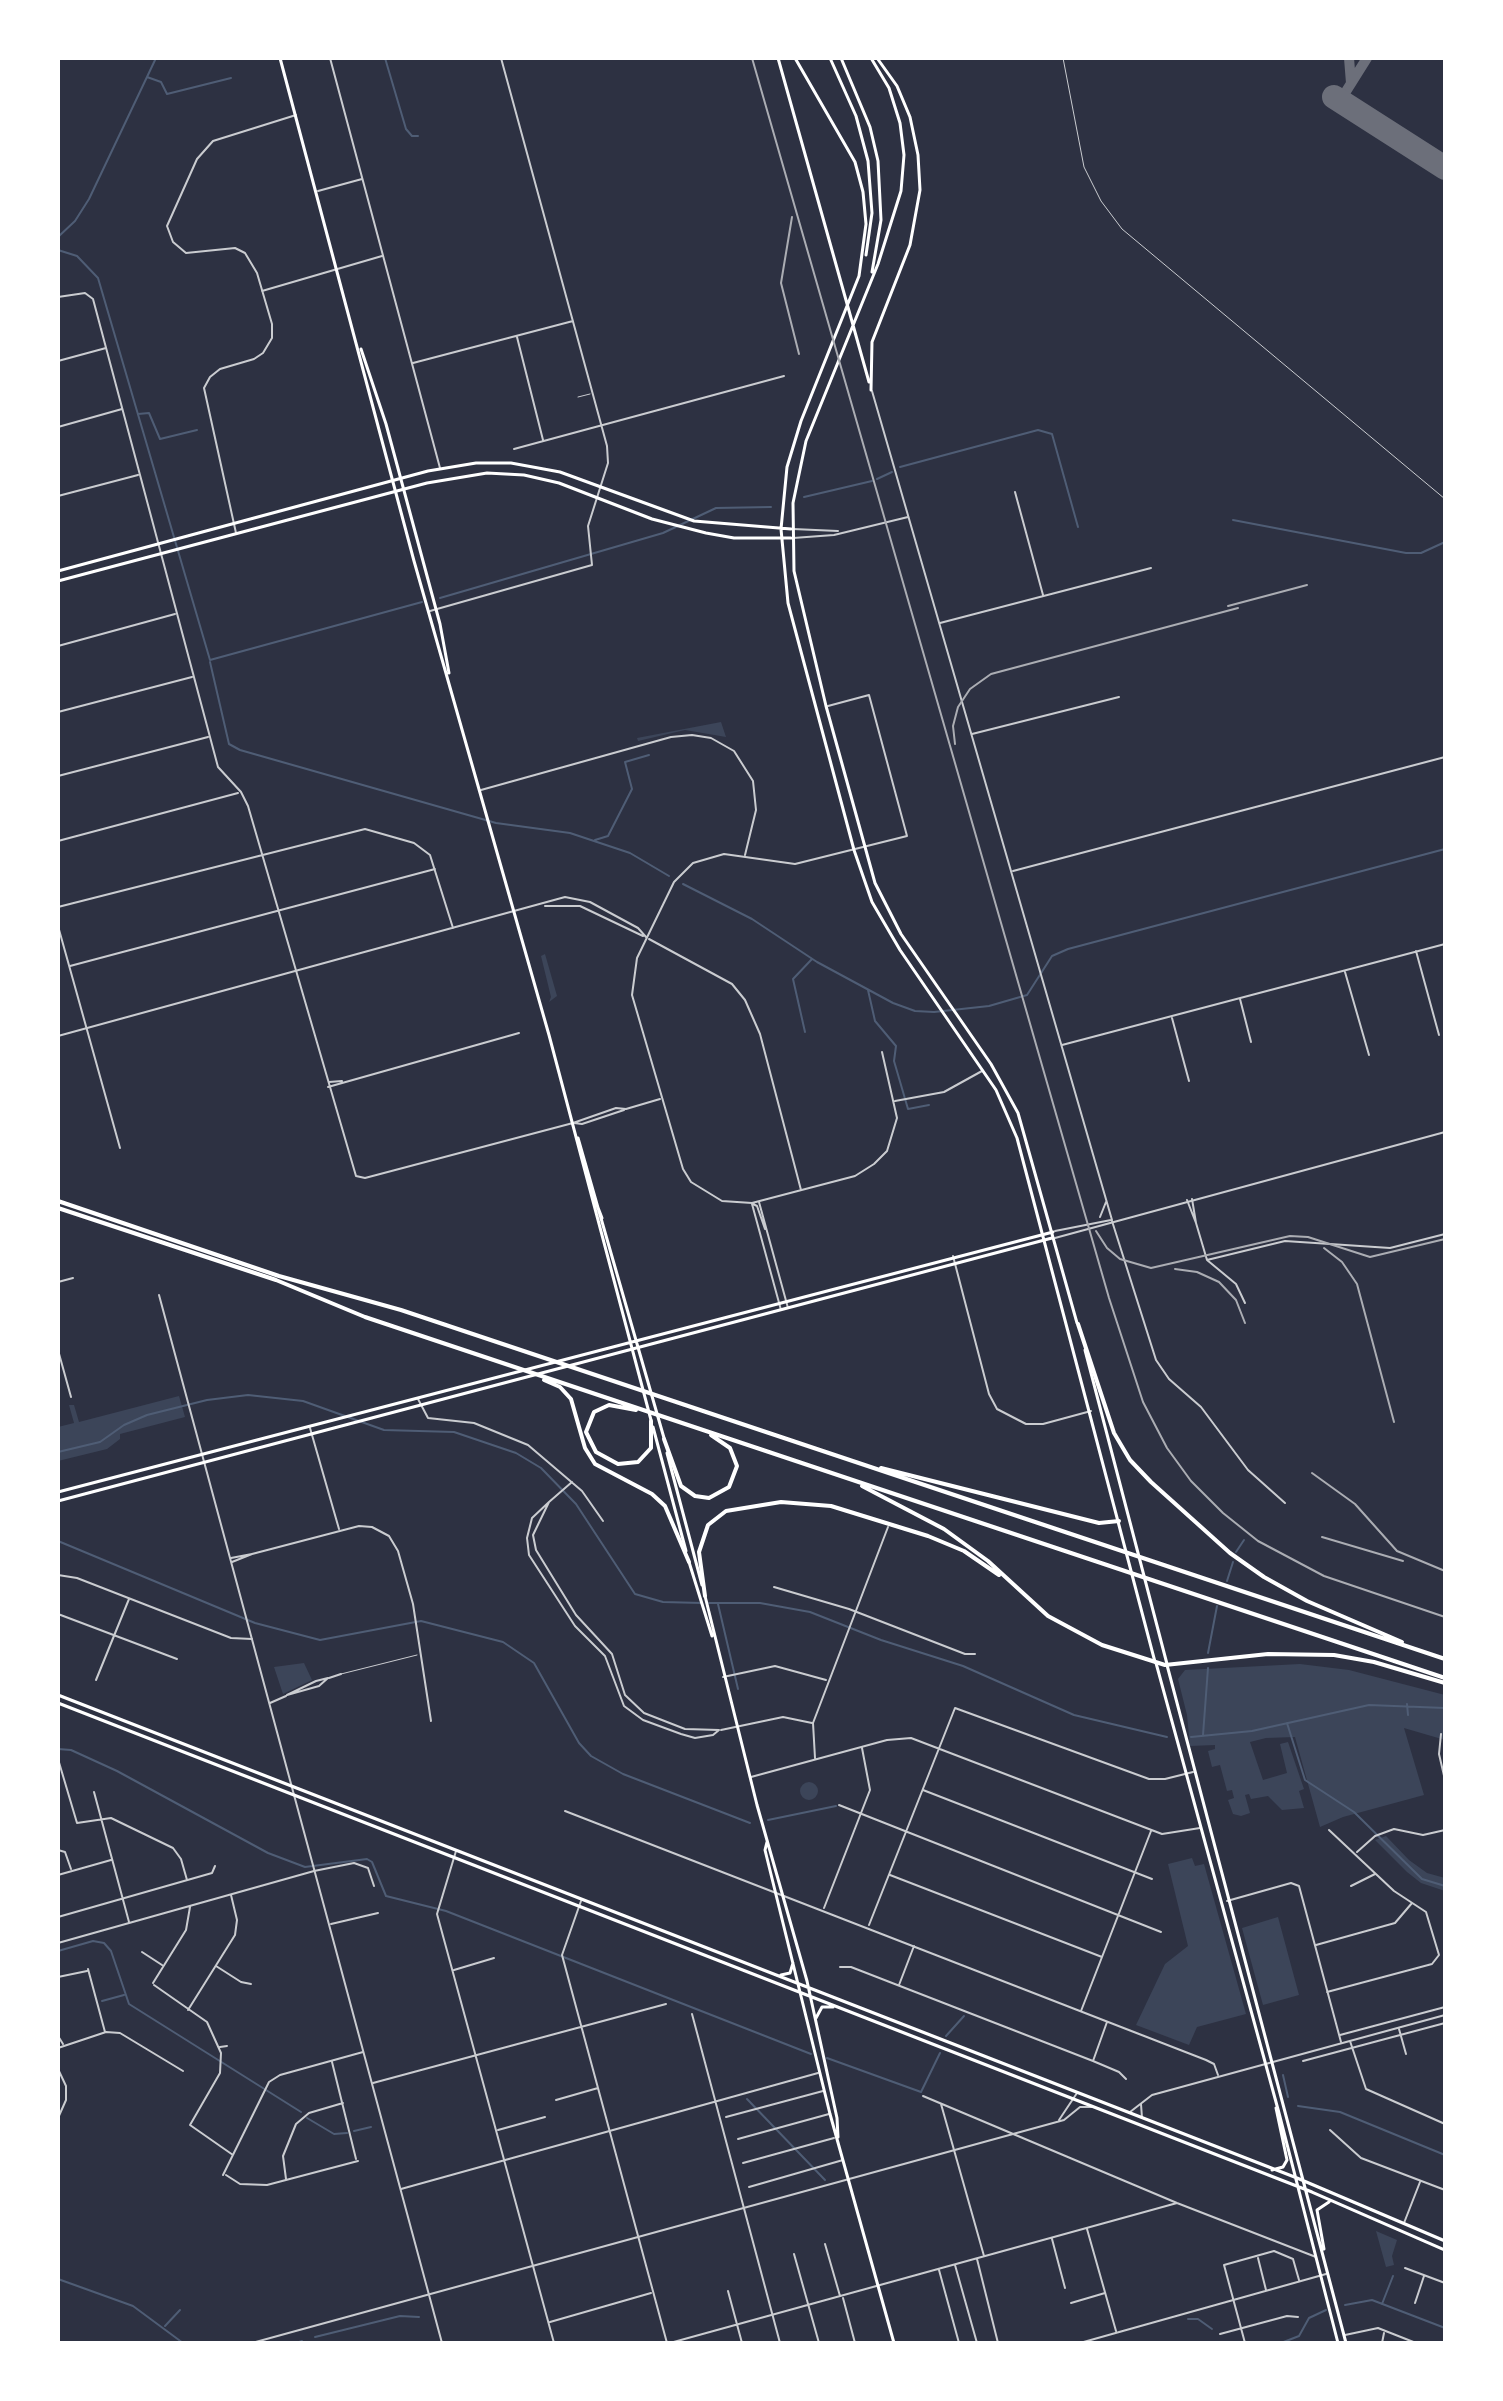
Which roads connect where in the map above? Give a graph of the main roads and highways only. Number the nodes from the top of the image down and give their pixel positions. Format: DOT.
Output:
graph roads {
  1 [pos="281,58"];
  2 [pos="778,58"];
  3 [pos="795,58"];
  4 [pos="830,58"];
  5 [pos="841,58"];
  6 [pos="871,58"];
  7 [pos="877,58"];
  8 [pos="864,262"];
  9 [pos="869,284"];
  10 [pos="358,342"];
  11 [pos="401,478"];
  12 [pos="393,480"];
  13 [pos="404,490"];
  14 [pos="396,492"];
  15 [pos="781,529"];
  16 [pos="791,529"];
  17 [pos="781,538"];
  18 [pos="791,538"];
  19 [pos="64,569"];
  20 [pos="58,571"];
  21 [pos="66,579"];
  22 [pos="58,581"];
  23 [pos="449,675"];
  24 [pos="573,1123"];
  25 [pos="590,1191"];
  26 [pos="58,1201"];
  27 [pos="58,1208"];
  28 [pos="605,1225"];
  29 [pos="1053,1232"];
  30 [pos="1044,1234"];
  31 [pos="1055,1238"];
  32 [pos="1046,1240"];
  33 [pos="1078,1324"];
  34 [pos="638,1340"];
  35 [pos="629,1342"];
  36 [pos="640,1347"];
  37 [pos="632,1349"];
  38 [pos="550,1380"];
  39 [pos="636,1409"];
  40 [pos="651,1421"];
  41 [pos="683,1423"];
  42 [pos="664,1439"];
  43 [pos="754,1447"];
  44 [pos="874,1468"];
  45 [pos="58,1492"];
  46 [pos="58,1501"];
  47 [pos="1119,1521"];
  48 [pos="689,1562"];
  49 [pos="1005,1578"];
  50 [pos="702,1596"];
  51 [pos="712,1636"];
  52 [pos="1430,1654"];
  53 [pos="1445,1659"];
  54 [pos="1156,1663"];
  55 [pos="1167,1665"];
  56 [pos="1445,1681"];
  57 [pos="58,1695"];
  58 [pos="58,1703"];
  59 [pos="767,1842"];
  60 [pos="677,1937"];
  61 [pos="674,1944"];
  62 [pos="793,1956"];
  63 [pos="774,1975"];
  64 [pos="800,1985"];
  65 [pos="808,1988"];
  66 [pos="802,1994"];
  67 [pos="810,1997"];
  68 [pos="842,2009"];
  69 [pos="816,2022"];
  70 [pos="1275,2100"];
  71 [pos="838,2137"];
  72 [pos="1208,2144"];
  73 [pos="1203,2150"];
  74 [pos="1272,2170"];
  75 [pos="1297,2178"];
  76 [pos="1304,2181"];
  77 [pos="1298,2187"];
  78 [pos="1307,2190"];
  79 [pos="1334,2202"];
  80 [pos="1445,2241"];
  81 [pos="1445,2250"];
  82 [pos="1324,2257"];
  83 [pos="894,2343"];
  84 [pos="1338,2343"];
  85 [pos="1346,2343"];
  1 -- 10 [label="main road"];
  2 -- 7 [label="main road"];
  3 -- 8 [label="main road"];
  4 -- 8 [label="main road"];
  5 -- 9 [label="main road"];
  6 -- 9 [label="main road"];
  8 -- 15 [label="main road"];
  9 -- 16 [label="main road"];
  10 -- 11 [label="main road"];
  10 -- 12 [label="main road"];
  11 -- 12 [label="main road"];
  11 -- 13 [label="main road"];
  11 -- 15 [label="main road"];
  12 -- 14 [label="main road"];
  12 -- 19 [label="main road"];
  13 -- 14 [label="main road"];
  13 -- 17 [label="main road"];
  13 -- 23 [label="main road"];
  14 -- 21 [label="main road"];
  14 -- 23 [label="main road"];
  15 -- 16 [label="main road"];
  15 -- 17 [label="main road"];
  16 -- 18 [label="main road"];
  17 -- 18 [label="main road"];
  17 -- 30 [label="main road"];
  18 -- 29 [label="main road"];
  19 -- 20 [label="main road"];
  19 -- 21 [label="main road"];
  21 -- 22 [label="main road"];
  23 -- 24 [label="main road"];
  24 -- 25 [label="main road"];
  24 -- 28 [label="main road"];
  25 -- 28 [label="main road"];
  25 -- 35 [label="main road"];
  26 -- 44 [label="highway"];
  27 -- 38 [label="highway"];
  28 -- 34 [label="main road"];
  29 -- 30 [label="main road"];
  29 -- 31 [label="main road"];
  30 -- 32 [label="main road"];
  30 -- 34 [label="main road"];
  31 -- 32 [label="main road"];
  31 -- 33 [label="main road"];
  32 -- 36 [label="main road"];
  32 -- 47 [label="main road"];
  33 -- 52 [label="highway"];
  33 -- 55 [label="main road"];
  34 -- 35 [label="main road"];
  34 -- 36 [label="main road"];
  35 -- 37 [label="main road"];
  35 -- 45 [label="main road"];
  36 -- 37 [label="main road"];
  36 -- 42 [label="main road"];
  37 -- 40 [label="main road"];
  37 -- 46 [label="main road"];
  38 -- 39 [label="highway"];
  38 -- 48 [label="highway"];
  39 -- 40 [label="highway"];
  39 -- 41 [label="highway"];
  40 -- 48 [label="main road"];
  41 -- 42 [label="highway"];
  41 -- 43 [label="highway"];
  42 -- 50 [label="main road"];
  43 -- 49 [label="highway"];
  43 -- 56 [label="highway"];
  44 -- 47 [label="highway"];
  44 -- 52 [label="highway"];
  47 -- 54 [label="main road"];
  48 -- 50 [label="main road"];
  49 -- 50 [label="highway"];
  49 -- 54 [label="highway"];
  50 -- 51 [label="main road"];
  50 -- 51 [label="main road"];
  51 -- 59 [label="main road"];
  52 -- 53 [label="highway"];
  54 -- 55 [label="highway"];
  54 -- 70 [label="main road"];
  55 -- 56 [label="highway"];
  55 -- 76 [label="main road"];
  57 -- 60 [label="main road"];
  58 -- 61 [label="main road"];
  59 -- 62 [label="main road"];
  59 -- 65 [label="main road"];
  60 -- 61 [label="main road"];
  60 -- 63 [label="main road"];
  61 -- 66 [label="main road"];
  62 -- 63 [label="main road"];
  62 -- 64 [label="main road"];
  63 -- 64 [label="main road"];
  64 -- 65 [label="main road"];
  64 -- 66 [label="main road"];
  65 -- 67 [label="main road"];
  65 -- 72 [label="main road"];
  66 -- 67 [label="main road"];
  66 -- 71 [label="main road"];
  67 -- 68 [label="main road"];
  67 -- 69 [label="main road"];
  68 -- 69 [label="main road"];
  68 -- 73 [label="main road"];
  69 -- 71 [label="main road"];
  70 -- 74 [label="main road"];
  70 -- 75 [label="main road"];
  71 -- 83 [label="main road"];
  72 -- 73 [label="main road"];
  72 -- 74 [label="main road"];
  73 -- 77 [label="main road"];
  74 -- 75 [label="main road"];
  75 -- 76 [label="main road"];
  75 -- 77 [label="main road"];
  76 -- 78 [label="main road"];
  76 -- 80 [label="main road"];
  77 -- 78 [label="main road"];
  77 -- 84 [label="main road"];
  78 -- 79 [label="main road"];
  78 -- 82 [label="main road"];
  79 -- 81 [label="main road"];
  79 -- 82 [label="main road"];
  82 -- 85 [label="main road"];
}
